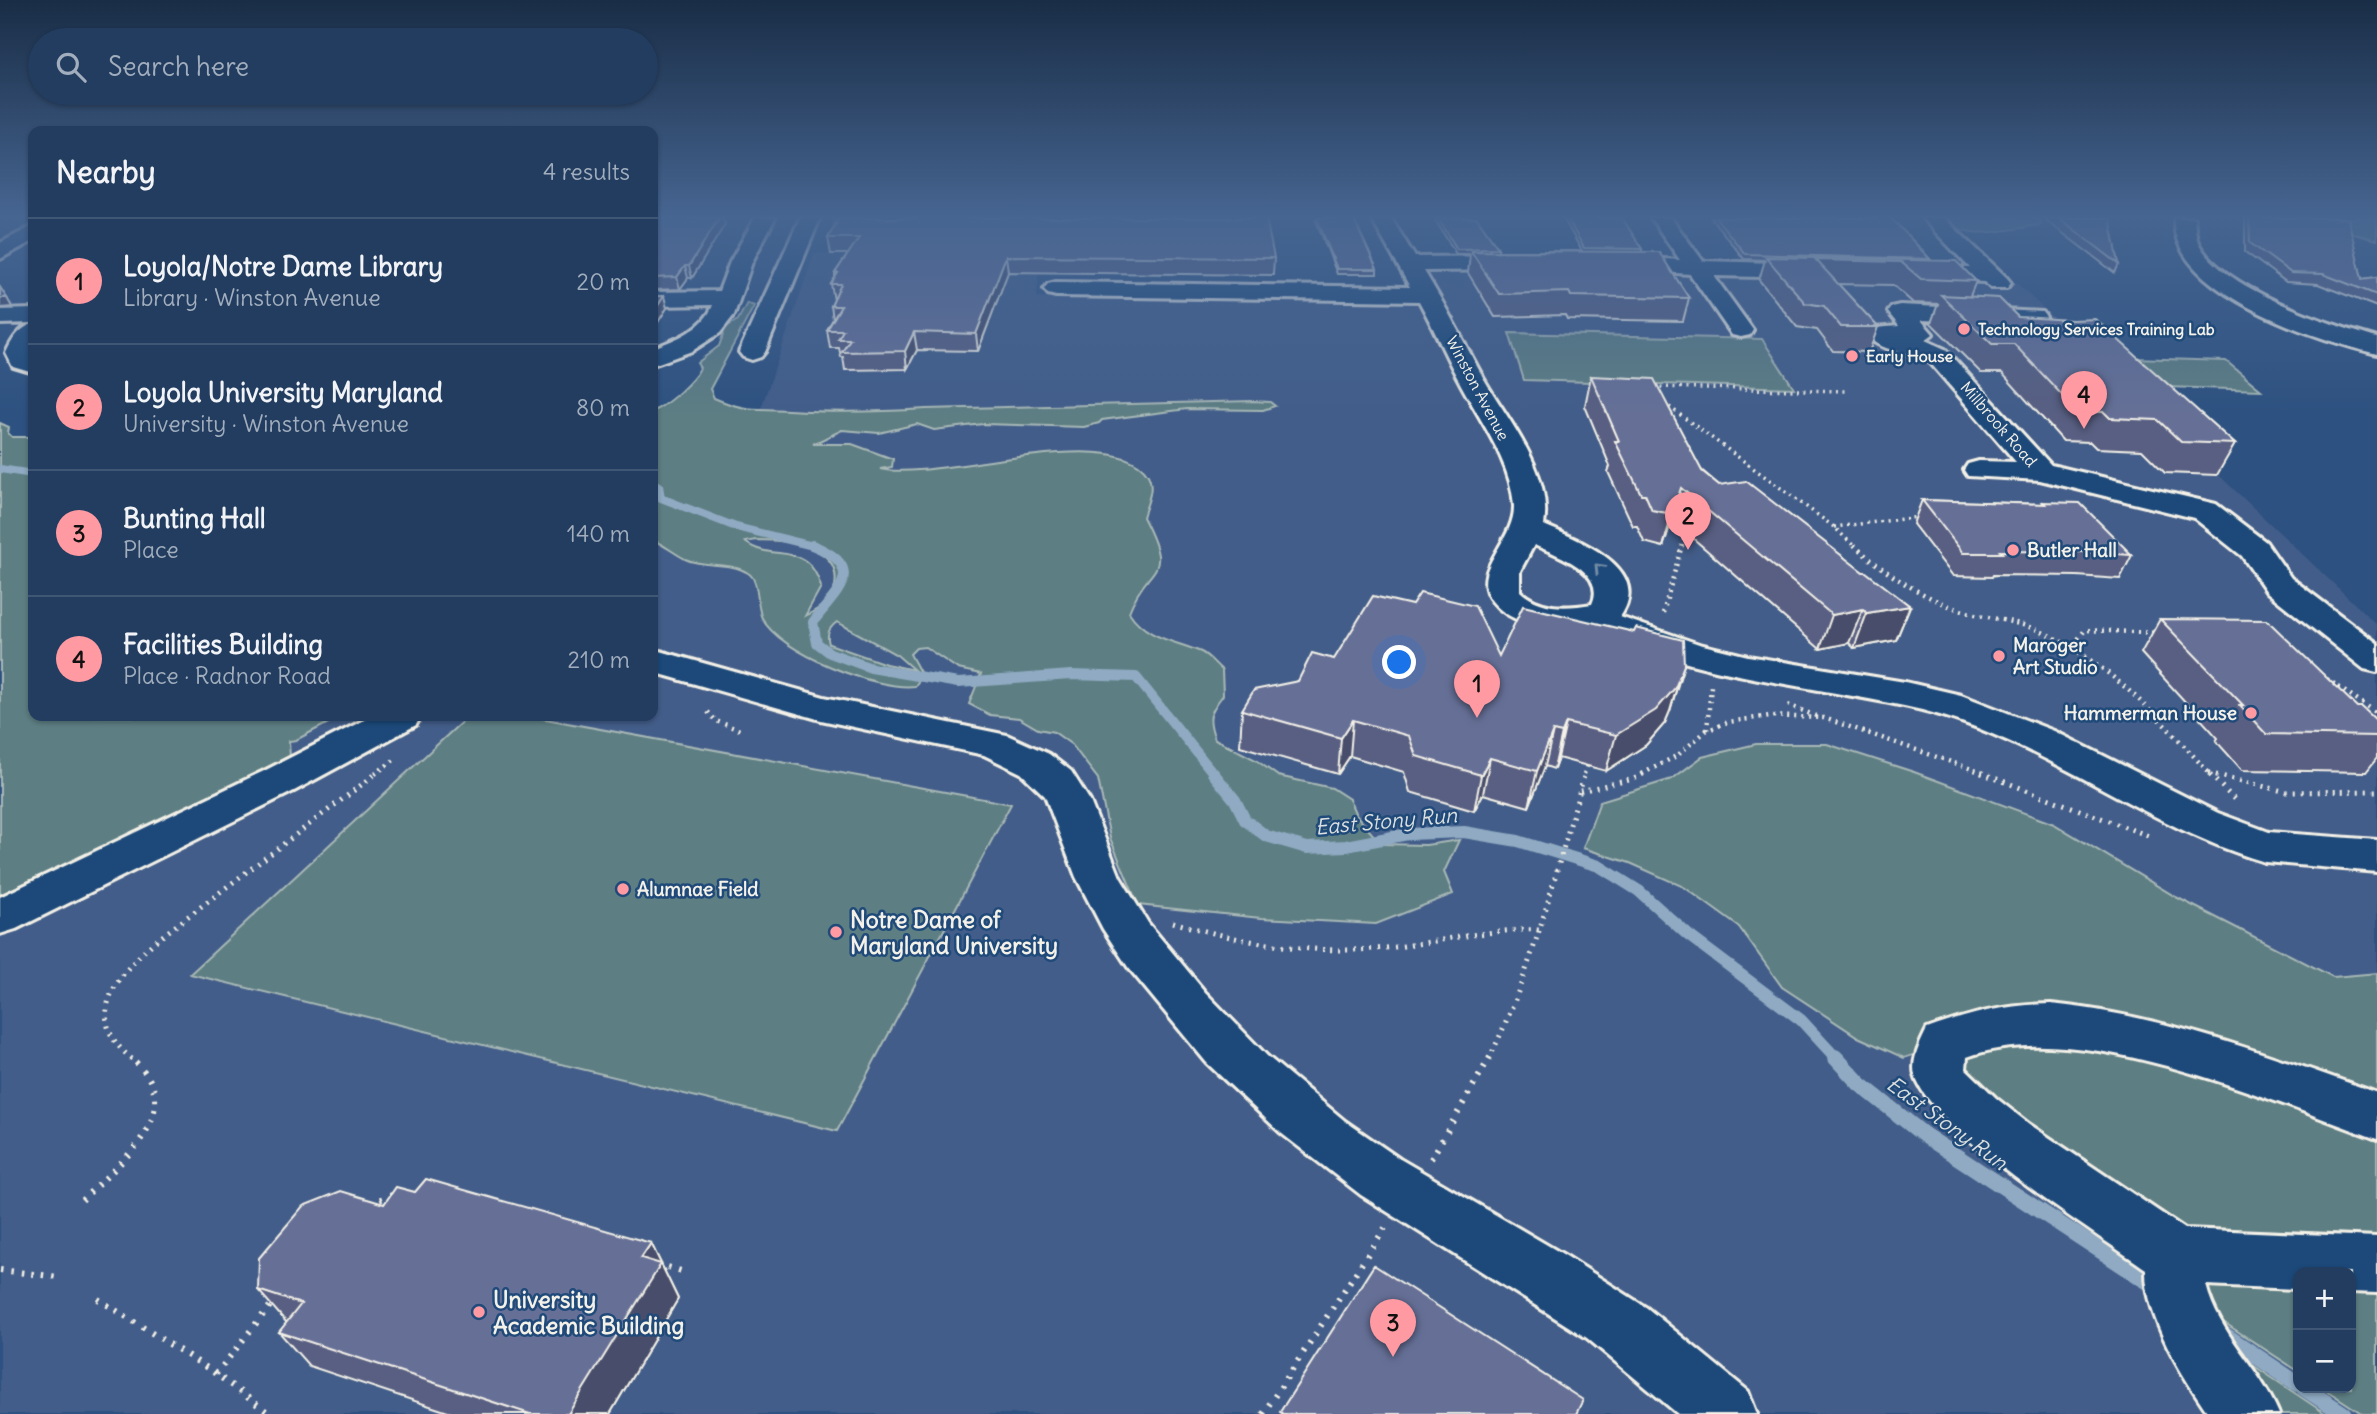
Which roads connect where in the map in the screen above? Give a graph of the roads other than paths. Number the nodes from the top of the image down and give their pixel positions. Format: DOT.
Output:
graph roads {
  1 [pos="734,284"];
  2 [pos="781,284"];
  3 [pos="1420,284"];
  4 [pos="1709,284"];
  5 [pos="2000,284"];
  6 [pos="2229,284"];
  7 [pos="1056,289"];
  8 [pos="1426,294"];
  9 [pos="729,298"];
  10 [pos="658,299"];
  11 [pos="28,316"];
  12 [pos="0,317"];
  13 [pos="1741,330"];
  14 [pos="28,337"];
  15 [pos="2377,346"];
  16 [pos="752,352"];
  17 [pos="658,355"];
  18 [pos="28,363"];
  19 [pos="1979,470"];
  20 [pos="2040,471"];
  21 [pos="1527,530"];
  22 [pos="1589,617"];
  23 [pos="658,661"];
  24 [pos="2377,661"];
  25 [pos="403,733"];
  26 [pos="2377,856"];
  27 [pos="0,916"];
  28 [pos="2377,1116"];
  29 [pos="2176,1256"];
  30 [pos="2377,1265"];
  31 [pos="1725,1414"];
  32 [pos="2247,1414"];
  1 -- 9 [label="street"];
  2 -- 16 [label="street"];
  3 -- 8 [label="street, Winston Avenue"];
  4 -- 13 [label="street"];
  5 -- 20 [label="street, Millbrook Road"];
  6 -- 15 [label="street"];
  7 -- 8 [label="street"];
  8 -- 21 [label="street, Winston Avenue"];
  9 -- 10 [label="street"];
  9 -- 17 [label="street"];
  11 -- 12 [label="street"];
  14 -- 18 [label="street"];
  19 -- 20 [label="street"];
  20 -- 24 [label="street, Millbrook Road"];
  22 -- 21 [label="street, one-way"];
  21 -- 22 [label="street, Winston Avenue"];
  22 -- 26 [label="street"];
  23 -- 31 [label="street"];
  25 -- 27 [label="street"];
  28 -- 29 [label="street"];
  29 -- 30 [label="street"];
  29 -- 32 [label="street"];
}
